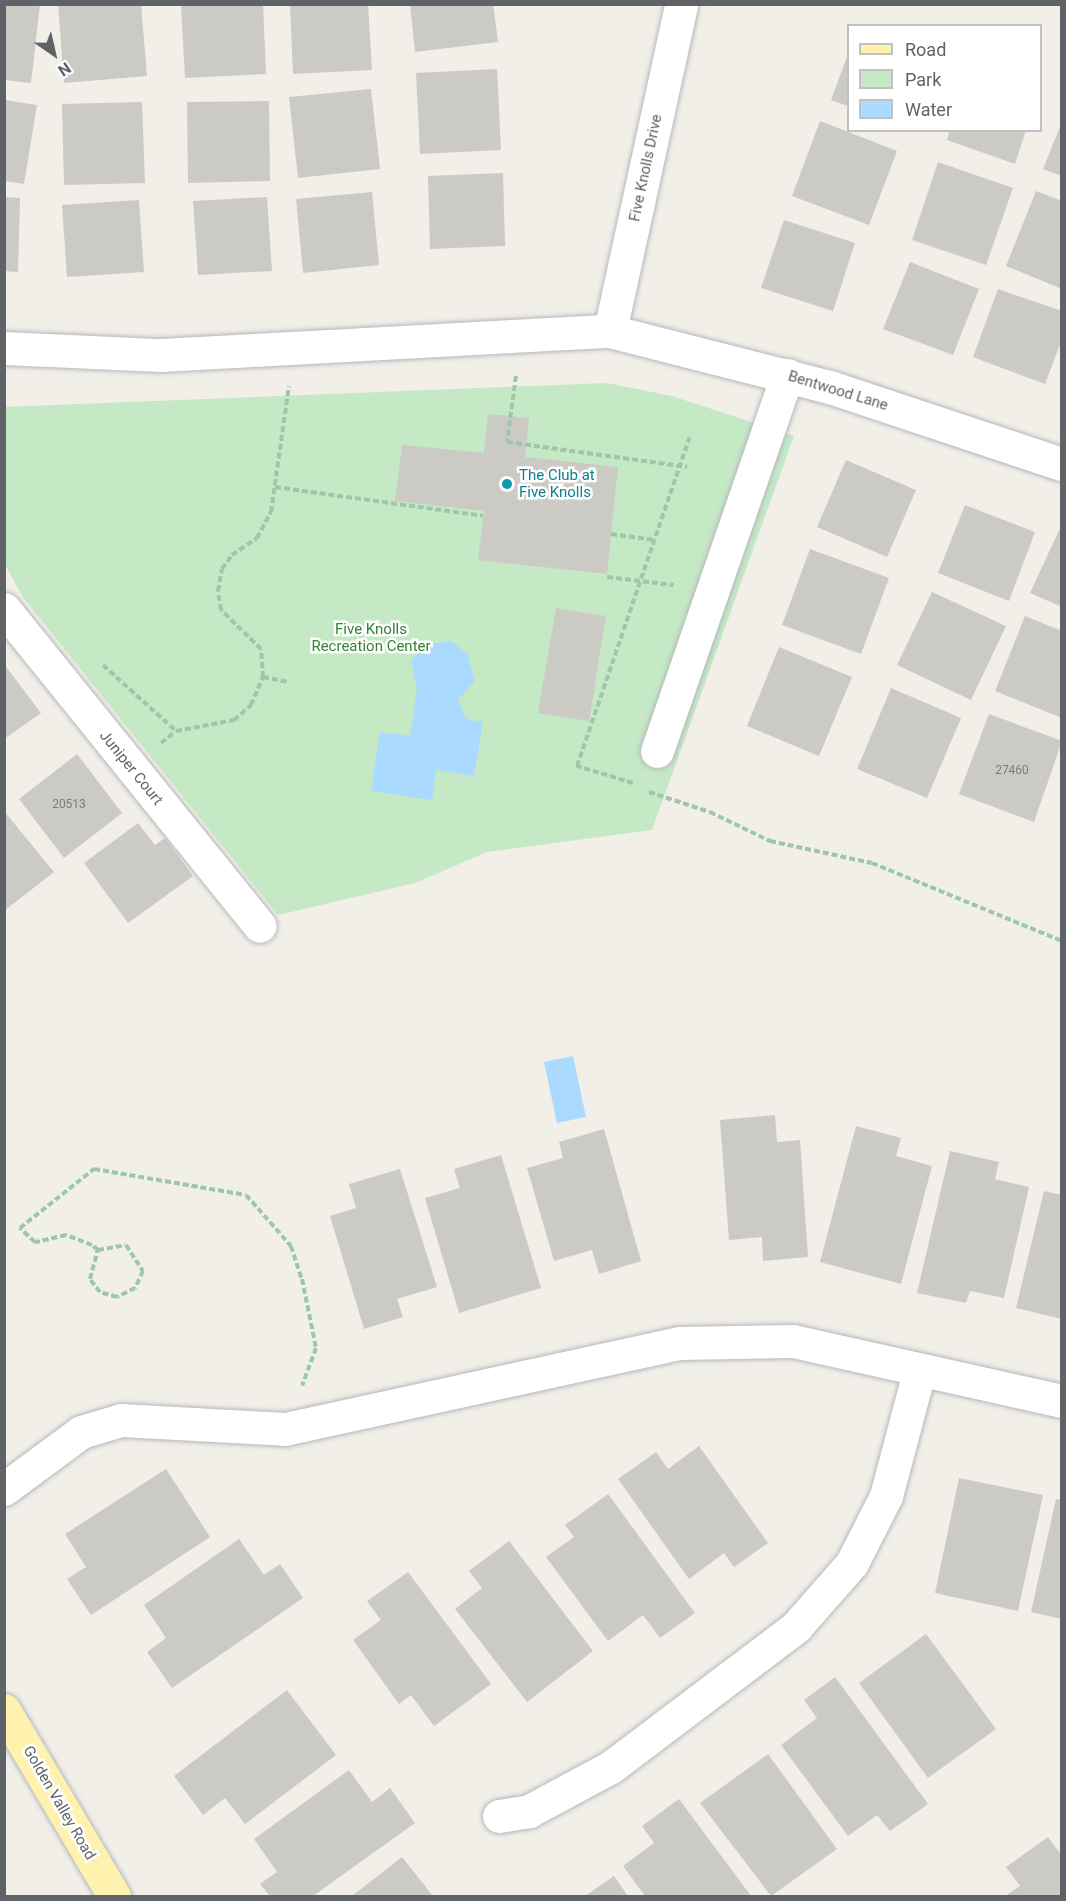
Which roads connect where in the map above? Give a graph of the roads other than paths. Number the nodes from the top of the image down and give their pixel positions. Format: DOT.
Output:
graph roads {
  1 [pos="681,4"];
  2 [pos="610,331"];
  3 [pos="4,348"];
  4 [pos="787,375"];
  5 [pos="1062,464"];
  6 [pos="4,609"];
  7 [pos="657,751"];
  8 [pos="260,926"];
  9 [pos="919,1372"];
  10 [pos="1062,1401"];
  11 [pos="4,1490"];
  12 [pos="4,1710"];
  13 [pos="499,1816"];
  14 [pos="114,1896"];
  1 -- 2 [label="street, Five Knolls Drive"];
  2 -- 3 [label="street, Bentwood Lane"];
  2 -- 4 [label="street, Bentwood Lane"];
  4 -- 5 [label="street, Bentwood Lane"];
  4 -- 7 [label="street"];
  6 -- 8 [label="street, Juniper Court"];
  9 -- 10 [label="street"];
  9 -- 11 [label="street"];
  9 -- 13 [label="street"];
  12 -- 14 [label="main road, Golden Valley Road"];
}
